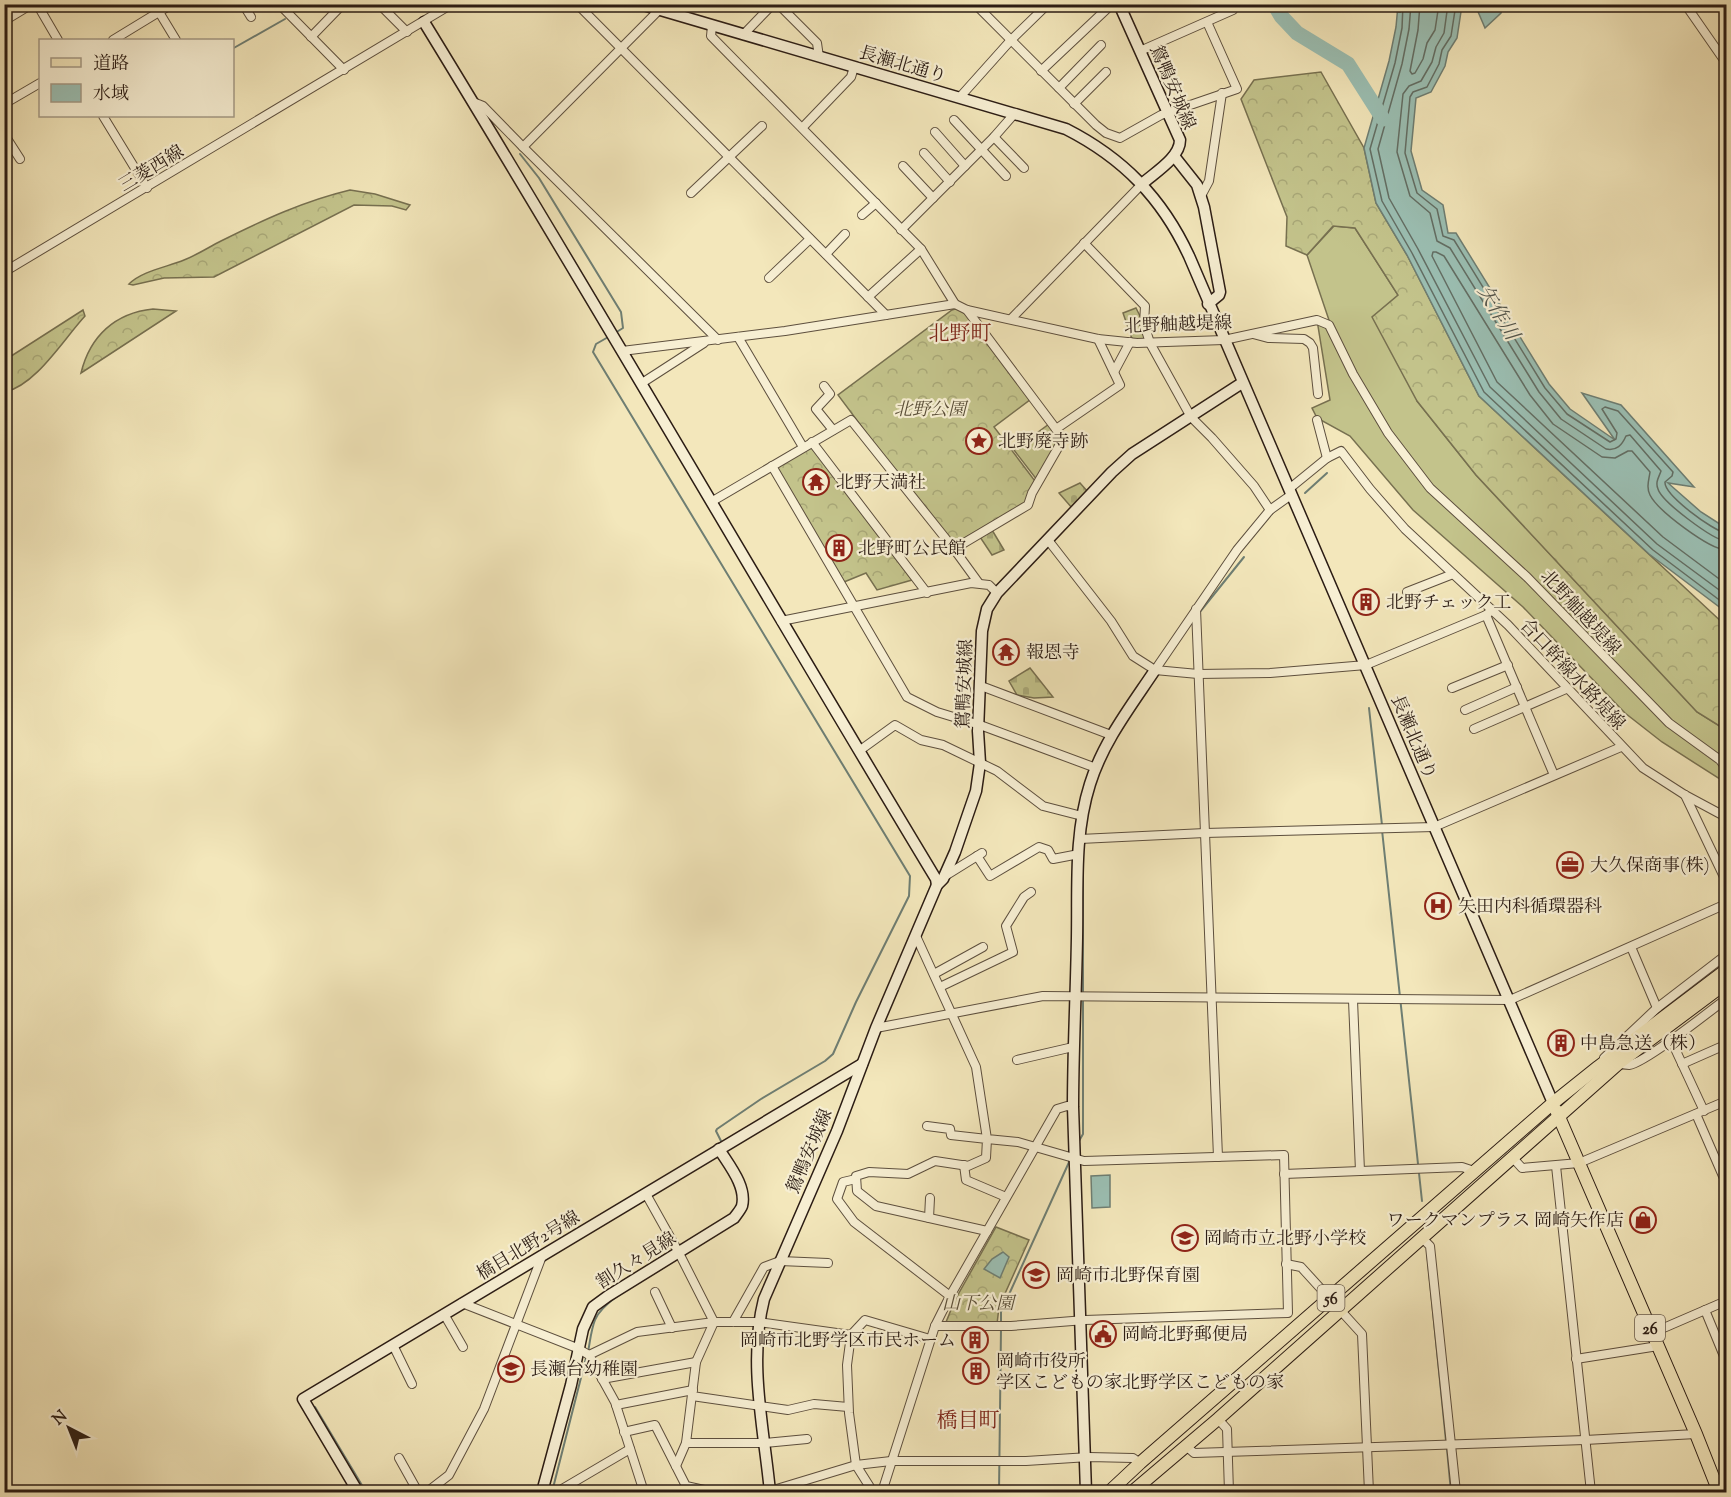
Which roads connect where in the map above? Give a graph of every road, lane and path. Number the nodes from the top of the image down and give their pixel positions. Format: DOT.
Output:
graph roads {
  1 [pos="32,4"];
  2 [pos="38,4"];
  3 [pos="172,4"];
  4 [pos="243,4"];
  5 [pos="279,4"];
  6 [pos="344,4"];
  7 [pos="379,4"];
  8 [pos="452,4"];
  9 [pos="577,4"];
  10 [pos="640,4"];
  11 [pos="773,4"];
  12 [pos="778,4"];
  13 [pos="975,4"];
  14 [pos="1048,4"];
  15 [pos="1112,4"];
  16 [pos="1119,4"];
  17 [pos="1685,4"];
  18 [pos="662,7"];
  19 [pos="1233,10"];
  20 [pos="159,12"];
  21 [pos="251,17"];
  22 [pos="4,21"];
  23 [pos="424,22"];
  24 [pos="1207,22"];
  25 [pos="712,26"];
  26 [pos="407,32"];
  27 [pos="743,35"];
  28 [pos="311,37"];
  29 [pos="57,39"];
  30 [pos="115,39"];
  31 [pos="175,39"];
  32 [pos="1011,40"];
  33 [pos="1101,45"];
  34 [pos="620,49"];
  35 [pos="1140,51"];
  36 [pos="819,57"];
  37 [pos="1726,63"];
  38 [pos="854,68"];
  39 [pos="345,70"];
  40 [pos="1041,71"];
  41 [pos="1106,72"];
  42 [pos="39,84"];
  43 [pos="1059,88"];
  44 [pos="1222,93"];
  45 [pos="960,97"];
  46 [pos="473,102"];
  47 [pos="4,104"];
  48 [pos="1074,104"];
  49 [pos="1015,113"];
  50 [pos="1167,114"];
  51 [pos="104,117"];
  52 [pos="954,120"];
  53 [pos="762,126"];
  54 [pos="803,127"];
  55 [pos="935,132"];
  56 [pos="4,134"];
  57 [pos="994,137"];
  58 [pos="523,147"];
  59 [pos="981,150"];
  60 [pos="924,153"];
  61 [pos="1174,156"];
  62 [pos="729,158"];
  63 [pos="20,159"];
  64 [pos="903,166"];
  65 [pos="965,166"];
  66 [pos="1024,168"];
  67 [pos="1006,176"];
  68 [pos="950,182"];
  69 [pos="1142,184"];
  70 [pos="147,188"];
  71 [pos="691,193"];
  72 [pos="1201,196"];
  73 [pos="933,198"];
  74 [pos="876,203"];
  75 [pos="862,216"];
  76 [pos="901,230"];
  77 [pos="845,234"];
  78 [pos="810,238"];
  79 [pos="1084,243"];
  80 [pos="921,249"];
  81 [pos="826,254"];
  82 [pos="4,272"];
  83 [pos="769,278"];
  84 [pos="868,297"];
  85 [pos="955,304"];
  86 [pos="1208,304"];
  87 [pos="967,310"];
  88 [pos="886,315"];
  89 [pos="1011,318"];
  90 [pos="1252,334"];
  91 [pos="738,337"];
  92 [pos="1098,339"];
  93 [pos="718,340"];
  94 [pos="1224,340"];
  95 [pos="707,341"];
  96 [pos="1130,342"];
  97 [pos="1150,343"];
  98 [pos="622,351"];
  99 [pos="1114,372"];
  100 [pos="642,383"];
  101 [pos="1242,384"];
  102 [pos="824,386"];
  103 [pos="1318,394"];
  104 [pos="1191,417"];
  105 [pos="1317,420"];
  106 [pos="1056,429"];
  107 [pos="832,430"];
  108 [pos="812,442"];
  109 [pos="803,447"];
  110 [pos="1327,458"];
  111 [pos="772,466"];
  112 [pos="1290,492"];
  113 [pos="711,502"];
  114 [pos="1270,510"];
  115 [pos="1048,540"];
  116 [pos="954,549"];
  117 [pos="1454,574"];
  118 [pos="978,582"];
  119 [pos="1407,592"];
  120 [pos="927,593"];
  121 [pos="997,593"];
  122 [pos="855,607"];
  123 [pos="1196,609"];
  124 [pos="1489,612"];
  125 [pos="781,621"];
  126 [pos="1366,665"];
  127 [pos="1508,665"];
  128 [pos="1155,670"];
  129 [pos="1198,674"];
  130 [pos="981,686"];
  131 [pos="1517,687"];
  132 [pos="1452,688"];
  133 [pos="1566,689"];
  134 [pos="1526,707"];
  135 [pos="1465,710"];
  136 [pos="980,724"];
  137 [pos="1474,729"];
  138 [pos="1111,735"];
  139 [pos="1621,747"];
  140 [pos="859,752"];
  141 [pos="980,763"];
  142 [pos="1096,768"];
  143 [pos="1726,768"];
  144 [pos="1554,775"];
  145 [pos="1685,795"];
  146 [pos="1082,816"];
  147 [pos="1726,817"];
  148 [pos="1434,827"];
  149 [pos="1205,833"];
  150 [pos="1080,839"];
  151 [pos="1079,854"];
  152 [pos="1726,880"];
  153 [pos="941,881"];
  154 [pos="1031,892"];
  155 [pos="1726,904"];
  156 [pos="916,936"];
  157 [pos="983,947"];
  158 [pos="1631,947"];
  159 [pos="1726,955"];
  160 [pos="934,974"];
  161 [pos="1724,978"];
  162 [pos="940,987"];
  163 [pos="1076,996"];
  164 [pos="1212,998"];
  165 [pos="1353,999"];
  166 [pos="1726,999"];
  167 [pos="1510,1000"];
  168 [pos="1657,1008"];
  169 [pos="952,1015"];
  170 [pos="876,1029"];
  171 [pos="1671,1040"];
  172 [pos="1725,1045"];
  173 [pos="1073,1047"];
  174 [pos="1017,1060"];
  175 [pos="862,1064"];
  176 [pos="1620,1064"];
  177 [pos="1682,1064"];
  178 [pos="1598,1066"];
  179 [pos="1726,1101"];
  180 [pos="1553,1103"];
  181 [pos="1073,1107"];
  182 [pos="1700,1112"];
  183 [pos="1559,1117"];
  184 [pos="927,1126"];
  185 [pos="987,1139"];
  186 [pos="1035,1148"];
  187 [pos="719,1149"];
  188 [pos="1218,1157"];
  189 [pos="1513,1158"];
  190 [pos="1074,1159"];
  191 [pos="1579,1163"];
  192 [pos="964,1165"];
  193 [pos="1556,1166"];
  194 [pos="1360,1171"];
  195 [pos="1474,1171"];
  196 [pos="1284,1174"];
  197 [pos="856,1179"];
  198 [pos="1726,1183"];
  199 [pos="646,1194"];
  200 [pos="1006,1197"];
  201 [pos="930,1198"];
  202 [pos="929,1218"];
  203 [pos="987,1231"];
  204 [pos="1422,1238"];
  205 [pos="680,1253"];
  206 [pos="542,1256"];
  207 [pos="780,1261"];
  208 [pos="828,1263"];
  209 [pos="1286,1264"];
  210 [pos="655,1292"];
  211 [pos="950,1296"];
  212 [pos="1331,1299"];
  213 [pos="1726,1301"];
  214 [pos="462,1303"];
  215 [pos="1340,1310"];
  216 [pos="1705,1310"];
  217 [pos="444,1314"];
  218 [pos="1080,1321"];
  219 [pos="714,1322"];
  220 [pos="734,1322"];
  221 [pos="758,1322"];
  222 [pos="516,1325"];
  223 [pos="935,1326"];
  224 [pos="672,1328"];
  225 [pos="1652,1333"];
  226 [pos="851,1335"];
  227 [pos="930,1339"];
  228 [pos="393,1345"];
  229 [pos="1658,1346"];
  230 [pos="463,1347"];
  231 [pos="577,1348"];
  232 [pos="589,1355"];
  233 [pos="1576,1359"];
  234 [pos="1726,1361"];
  235 [pos="696,1362"];
  236 [pos="602,1379"];
  237 [pos="412,1384"];
  238 [pos="693,1393"];
  239 [pos="616,1405"];
  240 [pos="760,1405"];
  241 [pos="848,1407"];
  242 [pos="1218,1419"];
  243 [pos="624,1432"];
  244 [pos="1696,1434"];
  245 [pos="807,1439"];
  246 [pos="1584,1440"];
  247 [pos="686,1443"];
  248 [pos="765,1443"];
  249 [pos="1451,1445"];
  250 [pos="1186,1446"];
  251 [pos="1367,1448"];
  252 [pos="630,1449"];
  253 [pos="1228,1452"];
  254 [pos="399,1458"];
  255 [pos="1085,1458"];
  256 [pos="891,1461"];
  257 [pos="1140,1463"];
  258 [pos="856,1465"];
  259 [pos="676,1466"];
  260 [pos="687,1489"];
  261 [pos="705,1491"];
  262 [pos="358,1492"];
  263 [pos="418,1492"];
  264 [pos="427,1492"];
  265 [pos="542,1492"];
  266 [pos="557,1492"];
  267 [pos="644,1492"];
  268 [pos="770,1492"];
  269 [pos="873,1492"];
  270 [pos="882,1492"];
  271 [pos="1086,1492"];
  272 [pos="1109,1492"];
  273 [pos="1132,1492"];
  274 [pos="1229,1492"];
  275 [pos="1369,1492"];
  276 [pos="1456,1492"];
  277 [pos="1591,1492"];
  278 [pos="1719,1492"];
  1 -- 22 [label="street"];
  2 -- 29 [label="street"];
  3 -- 20 [label="street"];
  4 -- 21 [label="street"];
  5 -- 28 [label="street"];
  6 -- 28 [label="street"];
  7 -- 26 [label="street"];
  8 -- 23 [label="street"];
  9 -- 34 [label="street"];
  10 -- 18 [label="street, 長瀬北通り"];
  11 -- 27 [label="street"];
  12 -- 36 [label="street"];
  13 -- 32 [label="street"];
  14 -- 32 [label="street"];
  15 -- 40 [label="street"];
  16 -- 35 [label="street, 鴛鴨安城線"];
  17 -- 37 [label="street"];
  18 -- 25 [label="street, 長瀬北通り"];
  18 -- 34 [label="street"];
  19 -- 24 [label="street"];
  20 -- 30 [label="street"];
  20 -- 31 [label="street"];
  23 -- 26 [label="street, 三菱西線"];
  23 -- 46 [label="street"];
  24 -- 35 [label="street"];
  24 -- 44 [label="street"];
  25 -- 27 [label="street, 長瀬北通り"];
  25 -- 54 [label="street"];
  26 -- 39 [label="street, 三菱西線"];
  27 -- 36 [label="street, 長瀬北通り"];
  28 -- 39 [label="street"];
  32 -- 40 [label="street"];
  32 -- 45 [label="street"];
  33 -- 43 [label="street"];
  34 -- 58 [label="street"];
  34 -- 62 [label="street"];
  35 -- 50 [label="street, 鴛鴨安城線"];
  36 -- 38 [label="street, 長瀬北通り"];
  38 -- 45 [label="street, 長瀬北通り"];
  38 -- 54 [label="street"];
  39 -- 70 [label="street, 三菱西線"];
  40 -- 43 [label="street"];
  41 -- 48 [label="street"];
  42 -- 47 [label="street"];
  43 -- 48 [label="street"];
  44 -- 50 [label="street"];
  44 -- 72 [label="street"];
  45 -- 49 [label="street, 長瀬北通り"];
  46 -- 58 [label="street"];
  46 -- 98 [label="street"];
  48 -- 50 [label="street"];
  49 -- 57 [label="street"];
  49 -- 69 [label="street, 長瀬北通り"];
  50 -- 61 [label="street, 鴛鴨安城線"];
  51 -- 70 [label="street"];
  52 -- 59 [label="street"];
  53 -- 62 [label="street"];
  54 -- 74 [label="street"];
  55 -- 65 [label="street"];
  56 -- 63 [label="street"];
  57 -- 59 [label="street"];
  57 -- 66 [label="street"];
  58 -- 93 [label="street"];
  59 -- 65 [label="street"];
  59 -- 67 [label="street"];
  60 -- 68 [label="street"];
  61 -- 69 [label="street, 鴛鴨安城線"];
  61 -- 72 [label="street"];
  62 -- 71 [label="street"];
  62 -- 78 [label="street"];
  64 -- 73 [label="street"];
  65 -- 68 [label="street"];
  68 -- 73 [label="street"];
  69 -- 79 [label="street"];
  69 -- 86 [label="street"];
  70 -- 82 [label="street, 三菱西線"];
  72 -- 86 [label="street"];
  73 -- 76 [label="street"];
  74 -- 75 [label="street"];
  74 -- 76 [label="street"];
  76 -- 80 [label="street"];
  77 -- 81 [label="street"];
  78 -- 81 [label="street"];
  78 -- 83 [label="street"];
  79 -- 89 [label="street"];
  79 -- 97 [label="street"];
  80 -- 84 [label="street"];
  80 -- 85 [label="street"];
  81 -- 84 [label="street"];
  84 -- 88 [label="street"];
  85 -- 87 [label="street, 北野舳越堤線"];
  85 -- 88 [label="street"];
  86 -- 94 [label="street"];
  87 -- 89 [label="street, 北野舳越堤線"];
  87 -- 106 [label="street"];
  88 -- 91 [label="street"];
  89 -- 92 [label="street, 北野舳越堤線"];
  90 -- 94 [label="street, 北野舳越堤線"];
  90 -- 103 [label="street"];
  90 -- 143 [label="street, 北野舳越堤線"];
  91 -- 93 [label="street"];
  91 -- 109 [label="street"];
  92 -- 96 [label="street, 北野舳越堤線"];
  92 -- 99 [label="street"];
  93 -- 95 [label="street"];
  94 -- 97 [label="street, 北野舳越堤線"];
  94 -- 101 [label="street"];
  95 -- 98 [label="street"];
  95 -- 100 [label="street"];
  96 -- 97 [label="street, 北野舳越堤線"];
  96 -- 99 [label="street"];
  97 -- 104 [label="street"];
  98 -- 100 [label="street"];
  99 -- 106 [label="street"];
  100 -- 113 [label="street"];
  101 -- 104 [label="street, 鴛鴨安城線"];
  101 -- 112 [label="street, 長瀬北通り"];
  102 -- 107 [label="street"];
  104 -- 114 [label="street"];
  104 -- 115 [label="street, 鴛鴨安城線"];
  105 -- 110 [label="street"];
  106 -- 116 [label="street"];
  107 -- 108 [label="street"];
  107 -- 116 [label="street"];
  108 -- 109 [label="street"];
  108 -- 120 [label="street"];
  109 -- 111 [label="street"];
  110 -- 112 [label="street"];
  110 -- 117 [label="street, 合口幹線水路堤線"];
  111 -- 113 [label="street"];
  111 -- 122 [label="street"];
  112 -- 114 [label="street"];
  112 -- 126 [label="street, 長瀬北通り"];
  113 -- 125 [label="street"];
  114 -- 123 [label="street"];
  115 -- 121 [label="street, 鴛鴨安城線"];
  115 -- 128 [label="street"];
  116 -- 118 [label="street"];
  117 -- 119 [label="street"];
  117 -- 124 [label="street, 合口幹線水路堤線"];
  118 -- 120 [label="street"];
  118 -- 121 [label="street"];
  120 -- 122 [label="street"];
  121 -- 130 [label="street, 鴛鴨安城線"];
  122 -- 125 [label="street"];
  122 -- 136 [label="street"];
  123 -- 128 [label="street"];
  123 -- 129 [label="street"];
  124 -- 126 [label="street"];
  124 -- 127 [label="street"];
  124 -- 133 [label="street, 合口幹線水路堤線"];
  125 -- 140 [label="street"];
  126 -- 129 [label="street"];
  126 -- 148 [label="street, 長瀬北通り"];
  127 -- 131 [label="street"];
  127 -- 132 [label="street"];
  128 -- 129 [label="street"];
  128 -- 138 [label="street"];
  129 -- 149 [label="street"];
  130 -- 136 [label="street, 鴛鴨安城線"];
  130 -- 138 [label="street"];
  131 -- 134 [label="street"];
  131 -- 135 [label="street"];
  133 -- 134 [label="street"];
  133 -- 139 [label="street, 合口幹線水路堤線"];
  134 -- 137 [label="street"];
  134 -- 144 [label="street"];
  136 -- 141 [label="street, 鴛鴨安城線"];
  136 -- 142 [label="street"];
  138 -- 142 [label="street"];
  139 -- 144 [label="street"];
  139 -- 145 [label="street, 合口幹線水路堤線"];
  140 -- 141 [label="street"];
  140 -- 153 [label="street"];
  141 -- 146 [label="street"];
  141 -- 153 [label="street, 鴛鴨安城線"];
  142 -- 146 [label="street"];
  144 -- 148 [label="street"];
  145 -- 147 [label="street, 合口幹線水路堤線"];
  145 -- 152 [label="street"];
  146 -- 150 [label="street"];
  148 -- 149 [label="street"];
  148 -- 167 [label="street, 長瀬北通り"];
  149 -- 150 [label="street"];
  149 -- 164 [label="street"];
  150 -- 151 [label="street"];
  151 -- 153 [label="street"];
  151 -- 163 [label="street"];
  153 -- 156 [label="street, 鴛鴨安城線"];
  154 -- 162 [label="street"];
  155 -- 158 [label="street"];
  156 -- 160 [label="street"];
  156 -- 170 [label="street, 鴛鴨安城線"];
  157 -- 160 [label="street"];
  158 -- 167 [label="street"];
  158 -- 168 [label="street"];
  159 -- 168 [label="street"];
  160 -- 162 [label="street"];
  161 -- 176 [label="main road"];
  161 -- 178 [label="main road"];
  162 -- 169 [label="street"];
  163 -- 164 [label="street"];
  163 -- 169 [label="street"];
  163 -- 173 [label="street"];
  164 -- 165 [label="street"];
  164 -- 188 [label="street"];
  165 -- 167 [label="street"];
  165 -- 194 [label="street"];
  166 -- 171 [label="street"];
  167 -- 180 [label="street, 長瀬北通り"];
  168 -- 178 [label="street"];
  169 -- 170 [label="street"];
  169 -- 185 [label="street"];
  170 -- 175 [label="street, 鴛鴨安城線"];
  171 -- 176 [label="street"];
  171 -- 177 [label="street"];
  172 -- 177 [label="street"];
  173 -- 174 [label="street"];
  173 -- 181 [label="street"];
  175 -- 187 [label="street, 橋目北野2号線"];
  175 -- 207 [label="street, 鴛鴨安城線"];
  176 -- 183 [label="main road"];
  177 -- 182 [label="street"];
  178 -- 180 [label="main road"];
  179 -- 182 [label="street"];
  180 -- 183 [label="main road, 26"];
  180 -- 195 [label="main road, 56"];
  181 -- 186 [label="street"];
  181 -- 190 [label="street"];
  182 -- 191 [label="street"];
  182 -- 198 [label="street"];
  183 -- 189 [label="main road, 56"];
  183 -- 191 [label="main road, 26"];
  184 -- 185 [label="street"];
  185 -- 186 [label="street"];
  185 -- 192 [label="street"];
  186 -- 190 [label="street"];
  186 -- 200 [label="street"];
  187 -- 199 [label="street, 橋目北野2号線"];
  187 -- 205 [label="street, 割久々見線"];
  188 -- 190 [label="street"];
  188 -- 196 [label="street"];
  189 -- 193 [label="street"];
  189 -- 204 [label="main road, 56"];
  190 -- 218 [label="street"];
  191 -- 193 [label="street"];
  191 -- 225 [label="main road, 26"];
  192 -- 197 [label="street"];
  192 -- 200 [label="street"];
  193 -- 233 [label="street"];
  194 -- 195 [label="street"];
  194 -- 196 [label="street"];
  195 -- 212 [label="main road, 56"];
  196 -- 209 [label="street"];
  197 -- 202 [label="street"];
  197 -- 211 [label="street"];
  199 -- 205 [label="street"];
  199 -- 206 [label="street, 橋目北野2号線"];
  200 -- 203 [label="street"];
  201 -- 202 [label="street"];
  202 -- 203 [label="street"];
  203 -- 211 [label="street"];
  204 -- 215 [label="main road, 56"];
  204 -- 249 [label="street"];
  205 -- 219 [label="street"];
  205 -- 231 [label="street, 割久々見線"];
  206 -- 214 [label="street, 橋目北野2号線"];
  206 -- 222 [label="street"];
  207 -- 208 [label="street"];
  207 -- 220 [label="street"];
  207 -- 221 [label="street, 鴛鴨安城線"];
  209 -- 212 [label="street"];
  209 -- 218 [label="street"];
  210 -- 224 [label="street"];
  211 -- 223 [label="street"];
  212 -- 215 [label="street"];
  212 -- 257 [label="main road, 56"];
  213 -- 216 [label="street"];
  214 -- 217 [label="street, 橋目北野2号線"];
  214 -- 222 [label="street"];
  215 -- 242 [label="main road, 56"];
  215 -- 251 [label="street"];
  216 -- 225 [label="street"];
  216 -- 234 [label="street"];
  217 -- 228 [label="street, 橋目北野2号線"];
  217 -- 230 [label="street"];
  218 -- 223 [label="street"];
  218 -- 255 [label="street"];
  219 -- 220 [label="street"];
  219 -- 224 [label="street"];
  219 -- 235 [label="street"];
  220 -- 221 [label="street"];
  221 -- 226 [label="street"];
  221 -- 240 [label="street, 鴛鴨安城線"];
  222 -- 231 [label="street"];
  222 -- 264 [label="street"];
  223 -- 227 [label="street"];
  224 -- 232 [label="street"];
  225 -- 229 [label="main road, 26"];
  226 -- 227 [label="street"];
  226 -- 241 [label="street"];
  227 -- 256 [label="street"];
  228 -- 237 [label="street"];
  228 -- 262 [label="street, 橋目北野2号線"];
  229 -- 233 [label="street"];
  229 -- 244 [label="main road, 26"];
  231 -- 232 [label="street"];
  231 -- 265 [label="street, 割久々見線"];
  232 -- 236 [label="street"];
  233 -- 246 [label="street"];
  235 -- 236 [label="street"];
  235 -- 238 [label="street"];
  236 -- 239 [label="street"];
  238 -- 239 [label="street"];
  238 -- 240 [label="street"];
  238 -- 247 [label="street"];
  239 -- 243 [label="street"];
  240 -- 241 [label="street"];
  240 -- 248 [label="street, 鴛鴨安城線"];
  241 -- 258 [label="street"];
  242 -- 250 [label="main road, 56"];
  242 -- 253 [label="street"];
  243 -- 252 [label="street"];
  243 -- 259 [label="street"];
  244 -- 246 [label="street"];
  244 -- 278 [label="main road, 26"];
  245 -- 248 [label="street"];
  246 -- 249 [label="street"];
  246 -- 277 [label="street"];
  247 -- 248 [label="street"];
  247 -- 259 [label="street"];
  248 -- 268 [label="street, 鴛鴨安城線"];
  249 -- 251 [label="street"];
  249 -- 276 [label="street"];
  250 -- 253 [label="street"];
  250 -- 273 [label="main road, 56"];
  251 -- 253 [label="street"];
  251 -- 275 [label="street"];
  252 -- 266 [label="street"];
  252 -- 267 [label="street"];
  253 -- 274 [label="street"];
  254 -- 263 [label="street"];
  255 -- 256 [label="street"];
  255 -- 257 [label="street"];
  255 -- 271 [label="street"];
  256 -- 258 [label="street"];
  256 -- 270 [label="street"];
  257 -- 272 [label="main road, 56"];
  258 -- 268 [label="street"];
  258 -- 269 [label="street"];
  259 -- 260 [label="street"];
  260 -- 261 [label="street"];
  261 -- 268 [label="street"];
}
